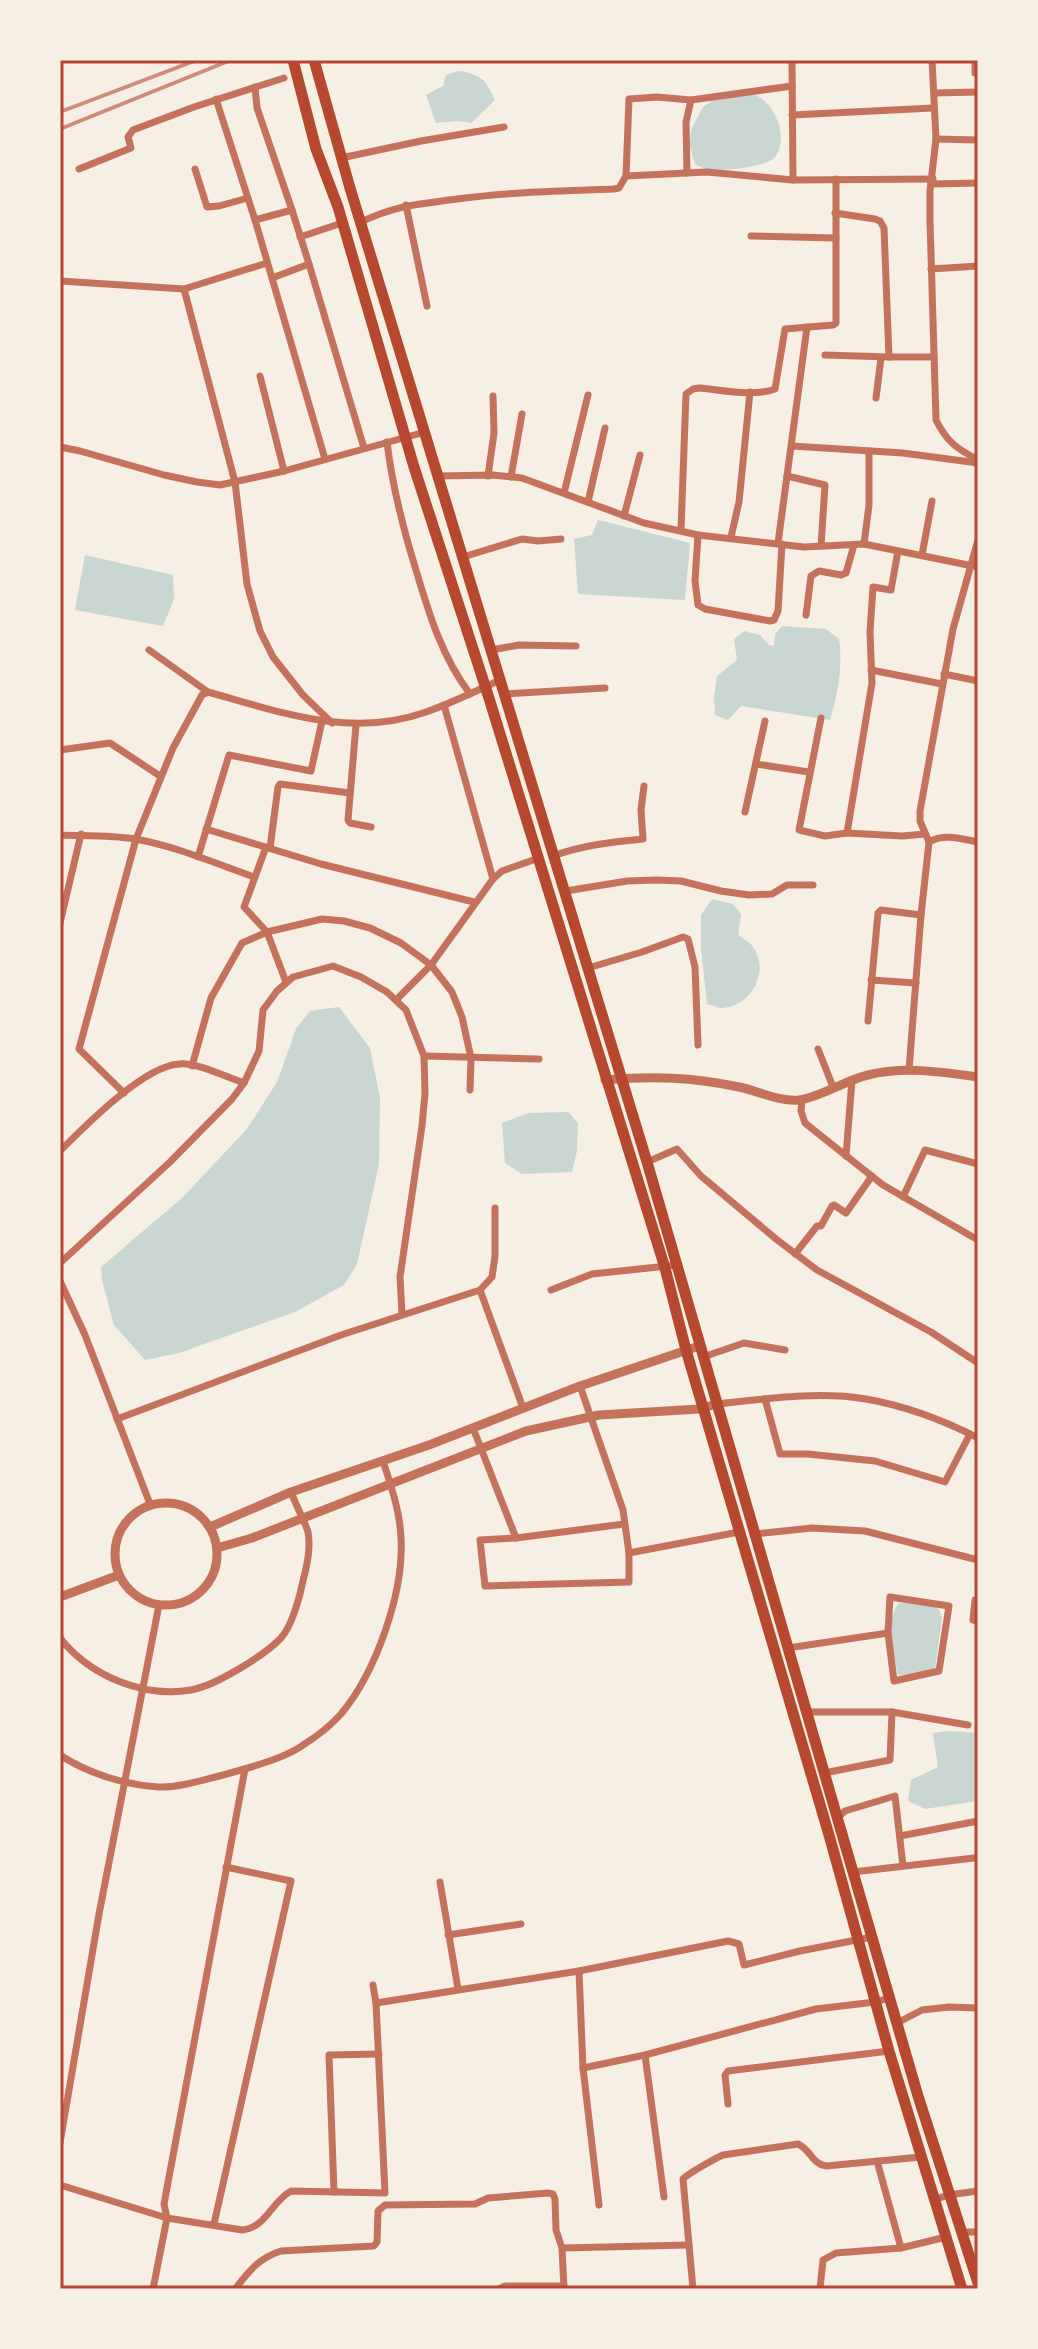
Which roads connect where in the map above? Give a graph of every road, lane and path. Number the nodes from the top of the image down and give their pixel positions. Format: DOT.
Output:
graph roads {
  1 [pos="293,60"];
  2 [pos="314,60"];
  3 [pos="792,60"];
  4 [pos="932,60"];
  5 [pos="975,60"];
  6 [pos="975,73"];
  7 [pos="284,78"];
  8 [pos="792,86"];
  9 [pos="255,87"];
  10 [pos="978,92"];
  11 [pos="934,93"];
  12 [pos="216,99"];
  13 [pos="691,100"];
  14 [pos="933,108"];
  15 [pos="792,115"];
  16 [pos="504,127"];
  17 [pos="936,139"];
  18 [pos="978,140"];
  19 [pos="341,158"];
  20 [pos="79,169"];
  21 [pos="195,169"];
  22 [pos="687,173"];
  23 [pos="626,176"];
  24 [pos="836,179"];
  25 [pos="793,180"];
  26 [pos="932,181"];
  27 [pos="978,183"];
  28 [pos="248,198"];
  29 [pos="355,204"];
  30 [pos="406,205"];
  31 [pos="338,209"];
  32 [pos="292,210"];
  33 [pos="835,213"];
  34 [pos="255,220"];
  35 [pos="361,222"];
  36 [pos="342,223"];
  37 [pos="751,236"];
  38 [pos="300,237"];
  39 [pos="836,238"];
  40 [pos="267,263"];
  41 [pos="309,264"];
  42 [pos="978,266"];
  43 [pos="931,269"];
  44 [pos="272,278"];
  45 [pos="60,281"];
  46 [pos="184,289"];
  47 [pos="427,306"];
  48 [pos="807,327"];
  49 [pos="825,355"];
  50 [pos="885,357"];
  51 [pos="934,357"];
  52 [pos="260,376"];
  53 [pos="750,392"];
  54 [pos="588,395"];
  55 [pos="493,396"];
  56 [pos="876,398"];
  57 [pos="522,414"];
  58 [pos="605,428"];
  59 [pos="425,432"];
  60 [pos="405,437"];
  61 [pos="387,442"];
  62 [pos="792,446"];
  63 [pos="60,447"];
  64 [pos="364,448"];
  65 [pos="869,451"];
  66 [pos="640,455"];
  67 [pos="325,459"];
  68 [pos="978,462"];
  69 [pos="284,471"];
  70 [pos="437,476"];
  71 [pos="488,476"];
  72 [pos="787,476"];
  73 [pos="511,477"];
  74 [pos="235,482"];
  75 [pos="564,493"];
  76 [pos="932,501"];
  77 [pos="588,502"];
  78 [pos="624,516"];
  79 [pos="681,530"];
  80 [pos="698,535"];
  81 [pos="731,537"];
  82 [pos="561,539"];
  83 [pos="978,540"];
  84 [pos="780,544"];
  85 [pos="864,544"];
  86 [pos="854,545"];
  87 [pos="821,546"];
  88 [pos="898,551"];
  89 [pos="922,555"];
  90 [pos="463,557"];
  91 [pos="975,566"];
  92 [pos="806,615"];
  93 [pos="576,646"];
  94 [pos="149,650"];
  95 [pos="491,650"];
  96 [pos="871,670"];
  97 [pos="944,674"];
  98 [pos="500,680"];
  99 [pos="978,681"];
  100 [pos="942,684"];
  101 [pos="485,686"];
  102 [pos="605,688"];
  103 [pos="208,692"];
  104 [pos="470,694"];
  105 [pos="505,694"];
  106 [pos="444,705"];
  107 [pos="821,718"];
  108 [pos="322,721"];
  109 [pos="765,721"];
  110 [pos="332,723"];
  111 [pos="356,725"];
  112 [pos="60,750"];
  113 [pos="756,764"];
  114 [pos="809,772"];
  115 [pos="160,776"];
  116 [pos="644,786"];
  117 [pos="350,793"];
  118 [pos="745,812"];
  119 [pos="371,827"];
  120 [pos="206,829"];
  121 [pos="847,833"];
  122 [pos="81,834"];
  123 [pos="60,835"];
  124 [pos="927,838"];
  125 [pos="136,839"];
  126 [pos="978,842"];
  127 [pos="268,848"];
  128 [pos="553,856"];
  129 [pos="198,857"];
  130 [pos="539,858"];
  131 [pos="254,877"];
  132 [pos="493,879"];
  133 [pos="813,885"];
  134 [pos="566,891"];
  135 [pos="474,902"];
  136 [pos="921,915"];
  137 [pos="60,923"];
  138 [pos="267,932"];
  139 [pos="431,965"];
  140 [pos="588,968"];
  141 [pos="871,980"];
  142 [pos="286,982"];
  143 [pos="916,983"];
  144 [pos="396,1000"];
  145 [pos="868,1021"];
  146 [pos="698,1045"];
  147 [pos="818,1049"];
  148 [pos="424,1056"];
  149 [pos="471,1058"];
  150 [pos="539,1059"];
  151 [pos="192,1066"];
  152 [pos="909,1070"];
  153 [pos="978,1077"];
  154 [pos="621,1078"];
  155 [pos="605,1080"];
  156 [pos="852,1080"];
  157 [pos="244,1083"];
  158 [pos="833,1087"];
  159 [pos="470,1090"];
  160 [pos="124,1093"];
  161 [pos="802,1100"];
  162 [pos="60,1151"];
  163 [pos="846,1156"];
  164 [pos="647,1162"];
  165 [pos="978,1164"];
  166 [pos="872,1176"];
  167 [pos="903,1197"];
  168 [pos="495,1208"];
  169 [pos="978,1240"];
  170 [pos="795,1254"];
  171 [pos="60,1263"];
  172 [pos="671,1266"];
  173 [pos="60,1281"];
  174 [pos="480,1290"];
  175 [pos="551,1290"];
  176 [pos="402,1314"];
  177 [pos="686,1350"];
  178 [pos="785,1350"];
  179 [pos="701,1351"];
  180 [pos="978,1363"];
  181 [pos="580,1386"];
  182 [pos="765,1399"];
  183 [pos="716,1404"];
  184 [pos="523,1408"];
  185 [pos="704,1408"];
  186 [pos="590,1416"];
  187 [pos="117,1419"];
  188 [pos="473,1428"];
  189 [pos="974,1436"];
  190 [pos="481,1448"];
  191 [pos="383,1461"];
  192 [pos="391,1484"];
  193 [pos="291,1492"];
  194 [pos="150,1504"];
  195 [pos="300,1517"];
  196 [pos="624,1524"];
  197 [pos="210,1527"];
  198 [pos="739,1532"];
  199 [pos="755,1534"];
  200 [pos="516,1538"];
  201 [pos="217,1548"];
  202 [pos="629,1553"];
  203 [pos="978,1560"];
  204 [pos="119,1575"];
  205 [pos="61,1594"];
  206 [pos="975,1600"];
  207 [pos="159,1605"];
  208 [pos="978,1621"];
  209 [pos="888,1633"];
  210 [pos="60,1638"];
  211 [pos="788,1648"];
  212 [pos="143,1687"];
  213 [pos="806,1712"];
  214 [pos="892,1712"];
  215 [pos="968,1725"];
  216 [pos="60,1755"];
  217 [pos="245,1769"];
  218 [pos="824,1773"];
  219 [pos="125,1782"];
  220 [pos="837,1818"];
  221 [pos="978,1821"];
  222 [pos="900,1836"];
  223 [pos="974,1858"];
  224 [pos="903,1866"];
  225 [pos="226,1867"];
  226 [pos="853,1872"];
  227 [pos="440,1882"];
  228 [pos="521,1924"];
  229 [pos="448,1935"];
  230 [pos="872,1937"];
  231 [pos="858,1940"];
  232 [pos="579,1971"];
  233 [pos="373,1985"];
  234 [pos="458,1989"];
  235 [pos="889,1998"];
  236 [pos="875,2002"];
  237 [pos="376,2003"];
  238 [pos="978,2008"];
  239 [pos="897,2023"];
  240 [pos="889,2051"];
  241 [pos="379,2054"];
  242 [pos="645,2055"];
  243 [pos="583,2068"];
  244 [pos="728,2104"];
  245 [pos="60,2143"];
  246 [pos="921,2157"];
  247 [pos="877,2161"];
  248 [pos="60,2185"];
  249 [pos="978,2191"];
  250 [pos="334,2192"];
  251 [pos="948,2195"];
  252 [pos="664,2197"];
  253 [pos="934,2200"];
  254 [pos="599,2205"];
  255 [pos="167,2218"];
  256 [pos="214,2224"];
  257 [pos="962,2232"];
  258 [pos="978,2232"];
  259 [pos="946,2237"];
  260 [pos="689,2245"];
  261 [pos="562,2248"];
  262 [pos="901,2248"];
  263 [pos="978,2283"];
  264 [pos="564,2288"];
  265 [pos="153,2289"];
  266 [pos="235,2289"];
  267 [pos="499,2289"];
  268 [pos="693,2289"];
  269 [pos="820,2289"];
  270 [pos="962,2289"];
  1 -- 31 [label="main road"];
  2 -- 19 [label="main road"];
  3 -- 8 [label="street"];
  4 -- 11 [label="street"];
  5 -- 6 [label="street"];
  7 -- 9 [label="street"];
  8 -- 13 [label="street"];
  8 -- 15 [label="street"];
  9 -- 12 [label="street"];
  9 -- 32 [label="street"];
  10 -- 11 [label="street"];
  11 -- 14 [label="street"];
  12 -- 20 [label="street"];
  12 -- 28 [label="street"];
  13 -- 22 [label="street"];
  13 -- 23 [label="street"];
  14 -- 15 [label="street"];
  14 -- 17 [label="street"];
  15 -- 25 [label="street"];
  16 -- 19 [label="street"];
  17 -- 18 [label="street"];
  17 -- 26 [label="street"];
  19 -- 29 [label="main road"];
  21 -- 28 [label="street"];
  22 -- 23 [label="street"];
  22 -- 25 [label="street"];
  23 -- 30 [label="street"];
  24 -- 25 [label="street"];
  24 -- 26 [label="street"];
  24 -- 33 [label="street"];
  26 -- 27 [label="street"];
  26 -- 43 [label="street"];
  28 -- 34 [label="street"];
  29 -- 31 [label="main road"];
  29 -- 35 [label="main road"];
  30 -- 35 [label="street"];
  30 -- 47 [label="street"];
  31 -- 36 [label="main road"];
  32 -- 34 [label="street"];
  32 -- 38 [label="street"];
  33 -- 39 [label="street"];
  33 -- 50 [label="street"];
  34 -- 40 [label="street"];
  35 -- 59 [label="main road"];
  36 -- 38 [label="street"];
  36 -- 60 [label="main road"];
  37 -- 39 [label="street"];
  38 -- 41 [label="street"];
  39 -- 48 [label="street"];
  40 -- 44 [label="street"];
  40 -- 46 [label="street"];
  41 -- 44 [label="street"];
  41 -- 64 [label="street"];
  42 -- 43 [label="street"];
  43 -- 51 [label="street"];
  44 -- 67 [label="street"];
  45 -- 46 [label="street"];
  46 -- 74 [label="street"];
  48 -- 53 [label="street"];
  48 -- 62 [label="street"];
  49 -- 50 [label="street"];
  50 -- 51 [label="street"];
  50 -- 56 [label="street"];
  51 -- 68 [label="street"];
  52 -- 69 [label="street"];
  53 -- 79 [label="street"];
  53 -- 81 [label="street"];
  54 -- 75 [label="street"];
  55 -- 71 [label="street"];
  57 -- 73 [label="street"];
  58 -- 77 [label="street"];
  59 -- 60 [label="street"];
  59 -- 70 [label="main road"];
  60 -- 61 [label="street"];
  60 -- 101 [label="main road"];
  61 -- 64 [label="street"];
  61 -- 104 [label="street"];
  62 -- 65 [label="street"];
  62 -- 72 [label="street"];
  63 -- 74 [label="street"];
  64 -- 67 [label="street"];
  65 -- 68 [label="street"];
  65 -- 85 [label="street"];
  66 -- 78 [label="street"];
  67 -- 69 [label="street"];
  69 -- 74 [label="street"];
  70 -- 71 [label="street"];
  70 -- 90 [label="main road"];
  71 -- 73 [label="street"];
  72 -- 84 [label="street"];
  72 -- 87 [label="street"];
  73 -- 75 [label="street"];
  74 -- 110 [label="street"];
  75 -- 77 [label="street"];
  76 -- 89 [label="street"];
  77 -- 78 [label="street"];
  78 -- 79 [label="street"];
  79 -- 80 [label="street"];
  80 -- 81 [label="street"];
  80 -- 84 [label="street"];
  81 -- 84 [label="street"];
  82 -- 90 [label="street"];
  83 -- 91 [label="street"];
  84 -- 87 [label="street"];
  85 -- 86 [label="street"];
  85 -- 88 [label="street"];
  86 -- 87 [label="street"];
  86 -- 92 [label="street"];
  88 -- 89 [label="street"];
  88 -- 96 [label="street"];
  89 -- 91 [label="street"];
  90 -- 95 [label="main road"];
  91 -- 97 [label="street"];
  93 -- 95 [label="street"];
  94 -- 103 [label="street"];
  95 -- 98 [label="main road"];
  96 -- 100 [label="street"];
  96 -- 121 [label="street"];
  97 -- 99 [label="street"];
  97 -- 100 [label="street"];
  98 -- 101 [label="street"];
  98 -- 105 [label="main road"];
  100 -- 124 [label="street"];
  101 -- 104 [label="street"];
  101 -- 130 [label="main road"];
  102 -- 105 [label="street"];
  103 -- 108 [label="street"];
  103 -- 115 [label="street"];
  104 -- 106 [label="street"];
  105 -- 128 [label="main road"];
  106 -- 111 [label="street"];
  106 -- 132 [label="street"];
  107 -- 114 [label="street"];
  108 -- 110 [label="street"];
  108 -- 120 [label="street"];
  109 -- 113 [label="street"];
  110 -- 111 [label="street"];
  111 -- 117 [label="street"];
  112 -- 115 [label="street"];
  113 -- 114 [label="street"];
  113 -- 118 [label="street"];
  114 -- 121 [label="street"];
  115 -- 125 [label="street"];
  116 -- 128 [label="street"];
  117 -- 119 [label="street"];
  117 -- 127 [label="street"];
  120 -- 127 [label="street"];
  120 -- 129 [label="street"];
  121 -- 124 [label="street"];
  122 -- 123 [label="street"];
  122 -- 125 [label="street"];
  122 -- 137 [label="street"];
  124 -- 126 [label="street"];
  124 -- 136 [label="street"];
  125 -- 129 [label="street"];
  125 -- 160 [label="street"];
  127 -- 131 [label="street"];
  127 -- 135 [label="street"];
  128 -- 134 [label="main road"];
  129 -- 131 [label="street"];
  130 -- 132 [label="street"];
  130 -- 155 [label="main road"];
  131 -- 138 [label="street"];
  132 -- 135 [label="street"];
  133 -- 134 [label="street"];
  134 -- 140 [label="main road"];
  135 -- 139 [label="street"];
  136 -- 141 [label="street"];
  136 -- 143 [label="street"];
  138 -- 139 [label="street"];
  138 -- 142 [label="street"];
  138 -- 151 [label="street"];
  139 -- 144 [label="street"];
  139 -- 149 [label="street"];
  140 -- 146 [label="street"];
  140 -- 154 [label="main road"];
  141 -- 143 [label="street"];
  141 -- 145 [label="street"];
  142 -- 144 [label="street"];
  142 -- 157 [label="street"];
  143 -- 152 [label="street"];
  144 -- 148 [label="street"];
  147 -- 158 [label="street"];
  148 -- 149 [label="street"];
  148 -- 176 [label="street"];
  149 -- 150 [label="street"];
  149 -- 159 [label="street"];
  151 -- 157 [label="street"];
  151 -- 160 [label="street"];
  152 -- 153 [label="street"];
  152 -- 156 [label="street"];
  154 -- 155 [label="street"];
  154 -- 161 [label="street"];
  154 -- 164 [label="main road"];
  155 -- 172 [label="main road"];
  156 -- 158 [label="street"];
  156 -- 163 [label="street"];
  157 -- 171 [label="street"];
  158 -- 161 [label="street"];
  160 -- 162 [label="street"];
  161 -- 163 [label="street"];
  163 -- 166 [label="street"];
  164 -- 170 [label="street"];
  164 -- 172 [label="main road"];
  165 -- 167 [label="street"];
  166 -- 167 [label="street"];
  166 -- 170 [label="street"];
  167 -- 169 [label="street"];
  168 -- 174 [label="street"];
  170 -- 180 [label="street"];
  172 -- 175 [label="street"];
  172 -- 177 [label="main road"];
  172 -- 179 [label="main road"];
  173 -- 187 [label="street"];
  174 -- 176 [label="street"];
  174 -- 184 [label="street"];
  176 -- 187 [label="street"];
  177 -- 179 [label="street"];
  177 -- 181 [label="street"];
  177 -- 185 [label="main road"];
  178 -- 179 [label="street"];
  179 -- 183 [label="main road"];
  181 -- 184 [label="street"];
  181 -- 186 [label="street"];
  182 -- 183 [label="street"];
  182 -- 189 [label="street"];
  182 -- 189 [label="street"];
  183 -- 185 [label="street"];
  183 -- 199 [label="main road"];
  184 -- 188 [label="street"];
  185 -- 186 [label="street"];
  185 -- 198 [label="main road"];
  186 -- 190 [label="street"];
  186 -- 196 [label="street"];
  187 -- 194 [label="street"];
  188 -- 190 [label="street"];
  188 -- 191 [label="street"];
  190 -- 192 [label="street"];
  190 -- 200 [label="street"];
  191 -- 192 [label="street"];
  191 -- 193 [label="street"];
  192 -- 195 [label="street"];
  192 -- 217 [label="street"];
  193 -- 195 [label="street"];
  193 -- 197 [label="street"];
  194 -- 197 [label="street"];
  194 -- 204 [label="street"];
  195 -- 201 [label="street"];
  195 -- 212 [label="street"];
  196 -- 200 [label="street"];
  196 -- 202 [label="street"];
  197 -- 201 [label="street"];
  198 -- 202 [label="street"];
  198 -- 231 [label="main road"];
  199 -- 203 [label="street"];
  199 -- 211 [label="main road"];
  200 -- 202 [label="street"];
  201 -- 207 [label="street"];
  204 -- 205 [label="street"];
  204 -- 207 [label="street"];
  206 -- 208 [label="street"];
  207 -- 212 [label="street"];
  209 -- 209 [label="street"];
  209 -- 211 [label="street"];
  210 -- 212 [label="street"];
  211 -- 213 [label="main road"];
  212 -- 219 [label="street"];
  213 -- 214 [label="street"];
  213 -- 218 [label="main road"];
  214 -- 215 [label="street"];
  214 -- 218 [label="street"];
  216 -- 219 [label="street"];
  217 -- 219 [label="street"];
  217 -- 225 [label="street"];
  218 -- 220 [label="main road"];
  219 -- 245 [label="street"];
  220 -- 222 [label="street"];
  220 -- 226 [label="main road"];
  221 -- 222 [label="street"];
  222 -- 224 [label="street"];
  223 -- 224 [label="street"];
  224 -- 226 [label="street"];
  225 -- 255 [label="street"];
  225 -- 256 [label="street"];
  226 -- 230 [label="main road"];
  227 -- 229 [label="street"];
  228 -- 229 [label="street"];
  229 -- 234 [label="street"];
  230 -- 231 [label="street"];
  230 -- 235 [label="main road"];
  231 -- 232 [label="street"];
  231 -- 236 [label="main road"];
  232 -- 234 [label="street"];
  232 -- 243 [label="street"];
  233 -- 237 [label="street"];
  234 -- 237 [label="street"];
  235 -- 236 [label="street"];
  235 -- 239 [label="main road"];
  236 -- 240 [label="main road"];
  236 -- 242 [label="street"];
  237 -- 241 [label="street"];
  238 -- 239 [label="street"];
  239 -- 251 [label="main road"];
  240 -- 244 [label="street"];
  240 -- 246 [label="main road"];
  241 -- 250 [label="street"];
  241 -- 250 [label="street"];
  242 -- 243 [label="street"];
  242 -- 252 [label="street"];
  243 -- 254 [label="street"];
  246 -- 247 [label="street"];
  246 -- 253 [label="main road"];
  247 -- 260 [label="street"];
  247 -- 262 [label="street"];
  248 -- 255 [label="street"];
  249 -- 251 [label="street"];
  250 -- 256 [label="street"];
  251 -- 253 [label="street"];
  251 -- 257 [label="main road"];
  253 -- 259 [label="main road"];
  255 -- 256 [label="street"];
  255 -- 265 [label="street"];
  257 -- 258 [label="street"];
  257 -- 263 [label="main road"];
  259 -- 262 [label="street"];
  259 -- 270 [label="main road"];
  260 -- 261 [label="street"];
  260 -- 268 [label="street"];
  261 -- 264 [label="street"];
  261 -- 266 [label="street"];
  262 -- 269 [label="street"];
  264 -- 267 [label="street"];
}
